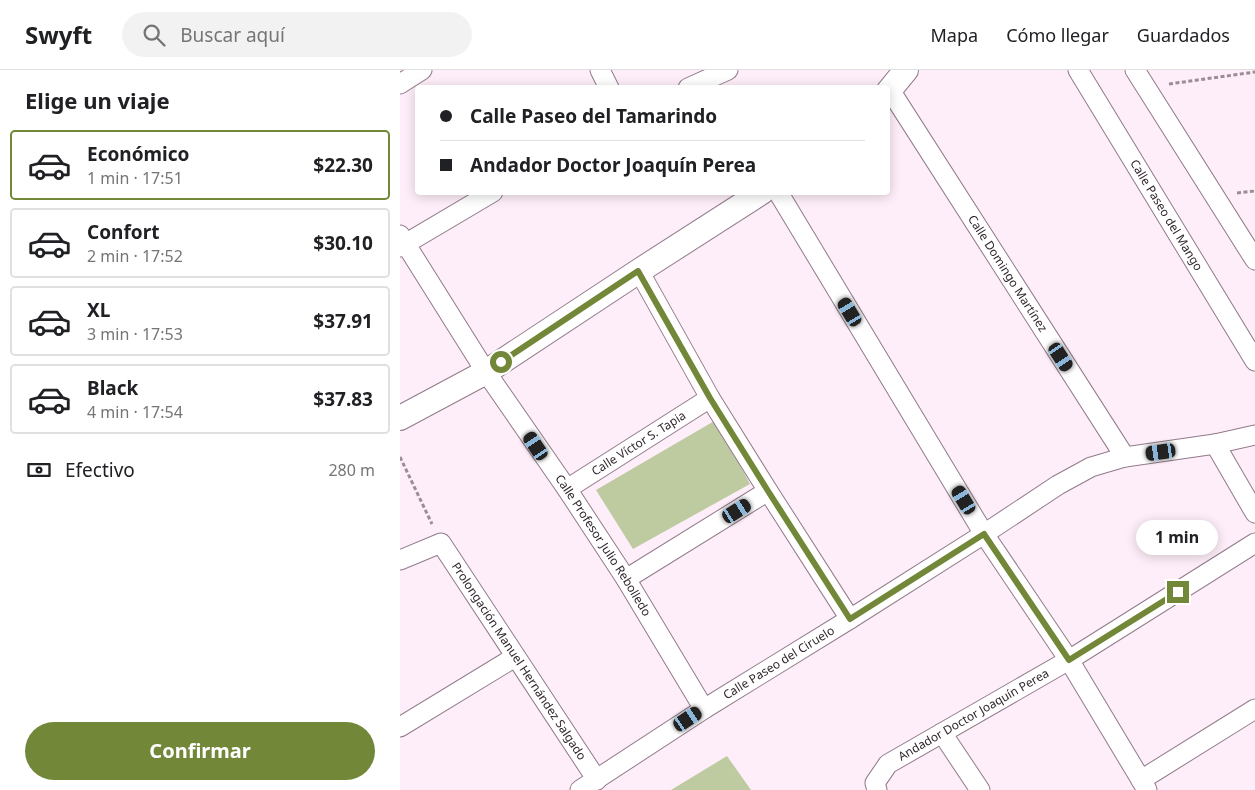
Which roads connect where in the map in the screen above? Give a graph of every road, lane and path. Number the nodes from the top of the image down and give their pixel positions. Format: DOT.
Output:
graph roads {
  1 [pos="422,70"];
  2 [pos="600,70"];
  3 [pos="728,70"];
  4 [pos="906,70"];
  5 [pos="1078,70"];
  6 [pos="1134,70"];
  7 [pos="1255,72"];
  8 [pos="400,84"];
  9 [pos="608,85"];
  10 [pos="695,85"];
  11 [pos="1146,88"];
  12 [pos="890,90"];
  13 [pos="890,93"];
  14 [pos="488,195"];
  15 [pos="757,195"];
  16 [pos="780,195"];
  17 [pos="402,242"];
  18 [pos="1255,260"];
  19 [pos="638,271"];
  20 [pos="1255,361"];
  21 [pos="486,372"];
  22 [pos="710,398"];
  23 [pos="400,418"];
  24 [pos="1255,435"];
  25 [pos="1215,444"];
  26 [pos="400,457"];
  27 [pos="1125,457"];
  28 [pos="567,490"];
  29 [pos="768,491"];
  30 [pos="1255,513"];
  31 [pos="984,534"];
  32 [pos="441,543"];
  33 [pos="1255,543"];
  34 [pos="400,560"];
  35 [pos="626,579"];
  36 [pos="850,619"];
  37 [pos="515,657"];
  38 [pos="1069,660"];
  39 [pos="704,709"];
  40 [pos="1255,709"];
  41 [pos="400,727"];
  42 [pos="942,733"];
  43 [pos="596,780"];
  44 [pos="1144,785"];
  45 [pos="876,786"];
  46 [pos="580,790"];
  47 [pos="980,790"];
  1 -- 8 [label="street"];
  2 -- 9 [label="street"];
  3 -- 10 [label="street"];
  4 -- 12 [label="street"];
  5 -- 20 [label="street, Calle Paseo del Mango"];
  6 -- 11 [label="street"];
  7 -- 11 [label="path"];
  11 -- 18 [label="street"];
  13 -- 27 [label="street, Calle Domingo Martínez"];
  14 -- 17 [label="street"];
  15 -- 19 [label="street"];
  16 -- 31 [label="street"];
  17 -- 21 [label="street, Calle Profesor Julio Rebolledo"];
  19 -- 21 [label="street"];
  19 -- 22 [label="street"];
  21 -- 23 [label="street"];
  21 -- 28 [label="street, Calle Profesor Julio Rebolledo"];
  22 -- 28 [label="street, Calle Víctor S. Tapia"];
  22 -- 29 [label="street"];
  24 -- 25 [label="street, Calle Paseo del Ciruelo"];
  25 -- 27 [label="street, Calle Paseo del Ciruelo"];
  25 -- 30 [label="street"];
  26 -- 32 [label="path"];
  27 -- 31 [label="street, Calle Paseo del Ciruelo"];
  28 -- 35 [label="street, Calle Profesor Julio Rebolledo"];
  29 -- 35 [label="street"];
  29 -- 36 [label="street"];
  31 -- 36 [label="street, Calle Paseo del Ciruelo"];
  31 -- 38 [label="street"];
  32 -- 34 [label="street"];
  32 -- 37 [label="street, Prolongación Manuel Hernández Salgado"];
  33 -- 38 [label="street, Andador Doctor Joaquín Perea"];
  35 -- 39 [label="street, Calle Profesor Julio Rebolledo"];
  36 -- 39 [label="street, Calle Paseo del Ciruelo"];
  37 -- 41 [label="street"];
  37 -- 43 [label="street, Prolongación Manuel Hernández Salgado"];
  38 -- 42 [label="street, Andador Doctor Joaquín Perea"];
  38 -- 44 [label="street"];
  39 -- 43 [label="street, Calle Paseo del Ciruelo"];
  40 -- 44 [label="street"];
  42 -- 45 [label="street, Andador Doctor Joaquín Perea"];
  42 -- 47 [label="street"];
  43 -- 46 [label="street, Calle Paseo del Ciruelo"];
}
